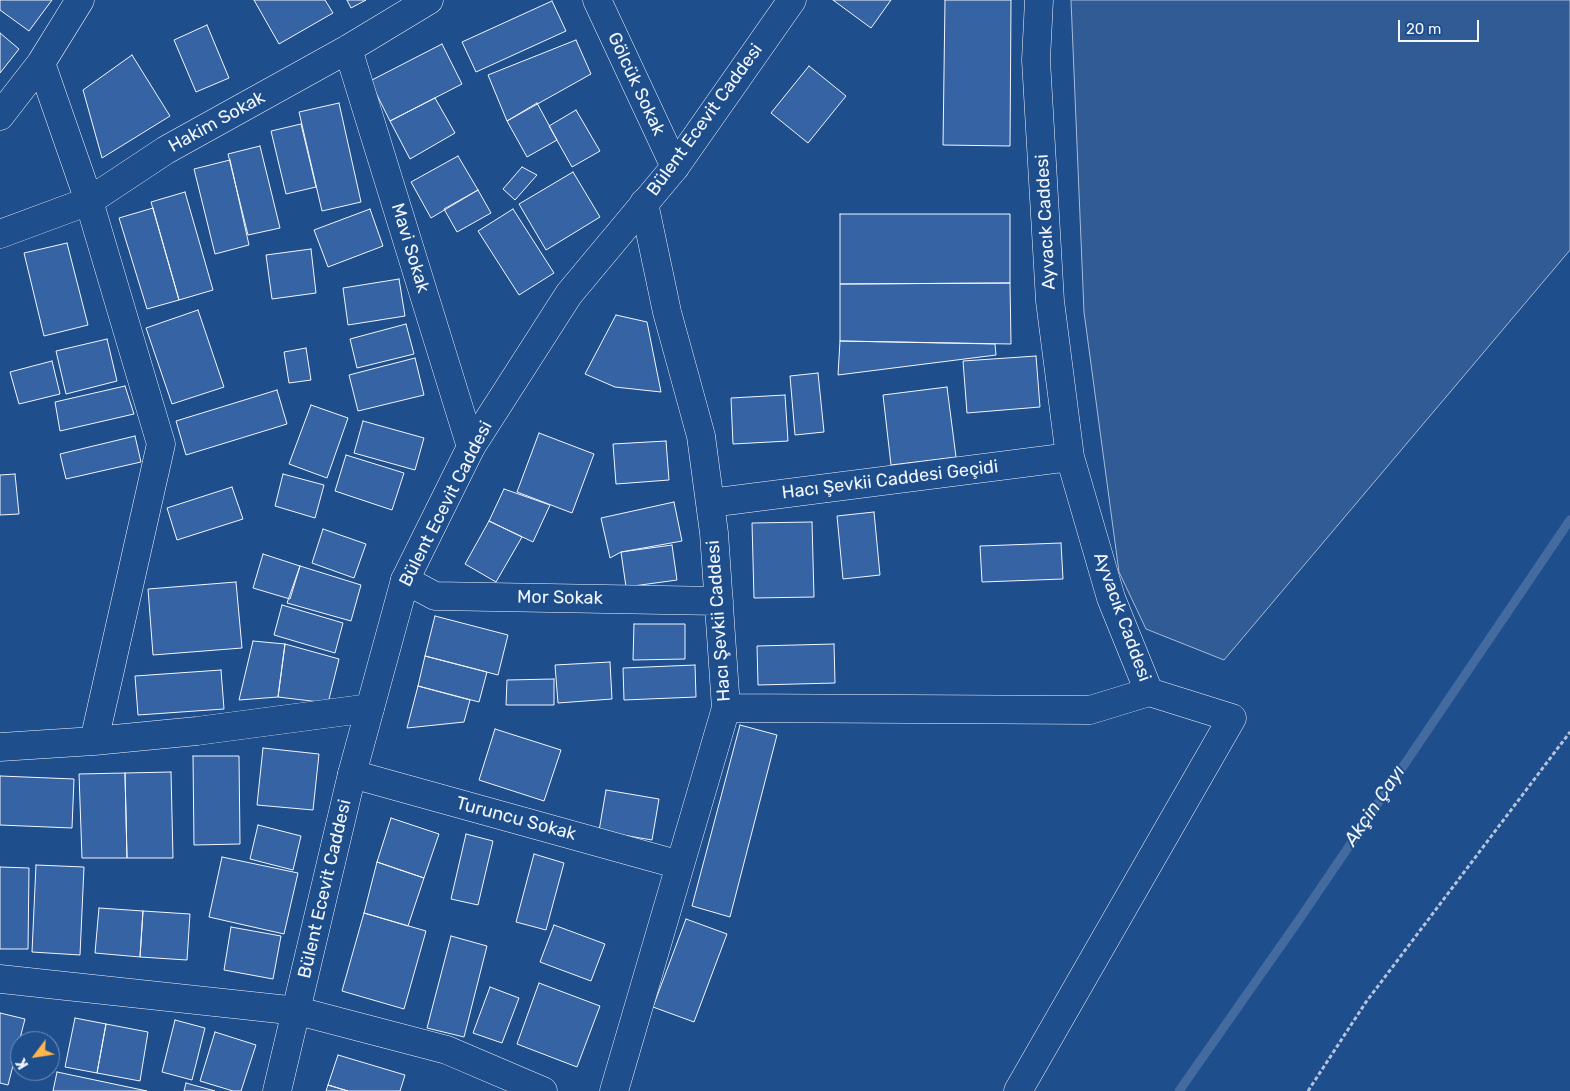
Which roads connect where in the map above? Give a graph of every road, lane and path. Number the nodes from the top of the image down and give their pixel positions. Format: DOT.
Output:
graph roads {
  1 [pos="80,0"];
  2 [pos="429,0"];
  3 [pos="597,0"];
  4 [pos="792,0"];
  5 [pos="1039,0"];
  6 [pos="348,49"];
  7 [pos="41,63"];
  8 [pos="0,116"];
  9 [pos="675,167"];
  10 [pos="89,201"];
  11 [pos="644,203"];
  12 [pos="0,234"];
  13 [pos="471,447"];
  14 [pos="1070,457"];
  15 [pos="710,503"];
  16 [pos="405,580"];
  17 [pos="718,601"];
  18 [pos="1149,692"];
  19 [pos="370,708"];
  20 [pos="726,708"];
  21 [pos="1570,732"];
  22 [pos="94,741"];
  23 [pos="0,747"];
  24 [pos="352,774"];
  25 [pos="680,864"];
  26 [pos="0,980"];
  27 [pos="298,1011"];
  28 [pos="277,1091"];
  29 [pos="543,1091"];
  30 [pos="614,1091"];
  31 [pos="1018,1091"];
  32 [pos="1308,1091"];
  1 -- 7 [label="street"];
  2 -- 6 [label="street, Hakim Sokak"];
  3 -- 9 [label="street, Gölcük Sokak"];
  4 -- 9 [label="street, Bülent Ecevit Caddesi"];
  5 -- 14 [label="street, Ayvacık Caddesi"];
  6 -- 10 [label="street, Hakim Sokak"];
  6 -- 13 [label="street, Mavi Sokak"];
  7 -- 8 [label="street"];
  7 -- 10 [label="street"];
  9 -- 11 [label="street, Bülent Ecevit Caddesi"];
  10 -- 12 [label="street, Hakim Sokak"];
  10 -- 22 [label="street"];
  11 -- 13 [label="street, Bülent Ecevit Caddesi"];
  11 -- 15 [label="street, Hacı Şevkii Caddesi"];
  13 -- 16 [label="street, Bülent Ecevit Caddesi"];
  14 -- 15 [label="street, Hacı Şevkii Caddesi Geçidi"];
  14 -- 18 [label="street, Ayvacık Caddesi"];
  15 -- 17 [label="street, Hacı Şevkii Caddesi"];
  16 -- 17 [label="street, Mor Sokak"];
  16 -- 19 [label="street, Bülent Ecevit Caddesi"];
  17 -- 20 [label="street, Hacı Şevkii Caddesi"];
  18 -- 20 [label="street"];
  18 -- 31 [label="street, Ayvacık Caddesi"];
  19 -- 22 [label="street"];
  19 -- 24 [label="street, Bülent Ecevit Caddesi"];
  20 -- 25 [label="street, Hacı Şevkii Caddesi"];
  21 -- 32 [label="path"];
  22 -- 23 [label="street"];
  24 -- 25 [label="street, Turuncu Sokak"];
  24 -- 27 [label="street, Bülent Ecevit Caddesi"];
  25 -- 30 [label="street, Hacı Şevkii Caddesi"];
  26 -- 27 [label="street"];
  27 -- 28 [label="street, Bülent Ecevit Caddesi"];
  27 -- 29 [label="street"];
}
